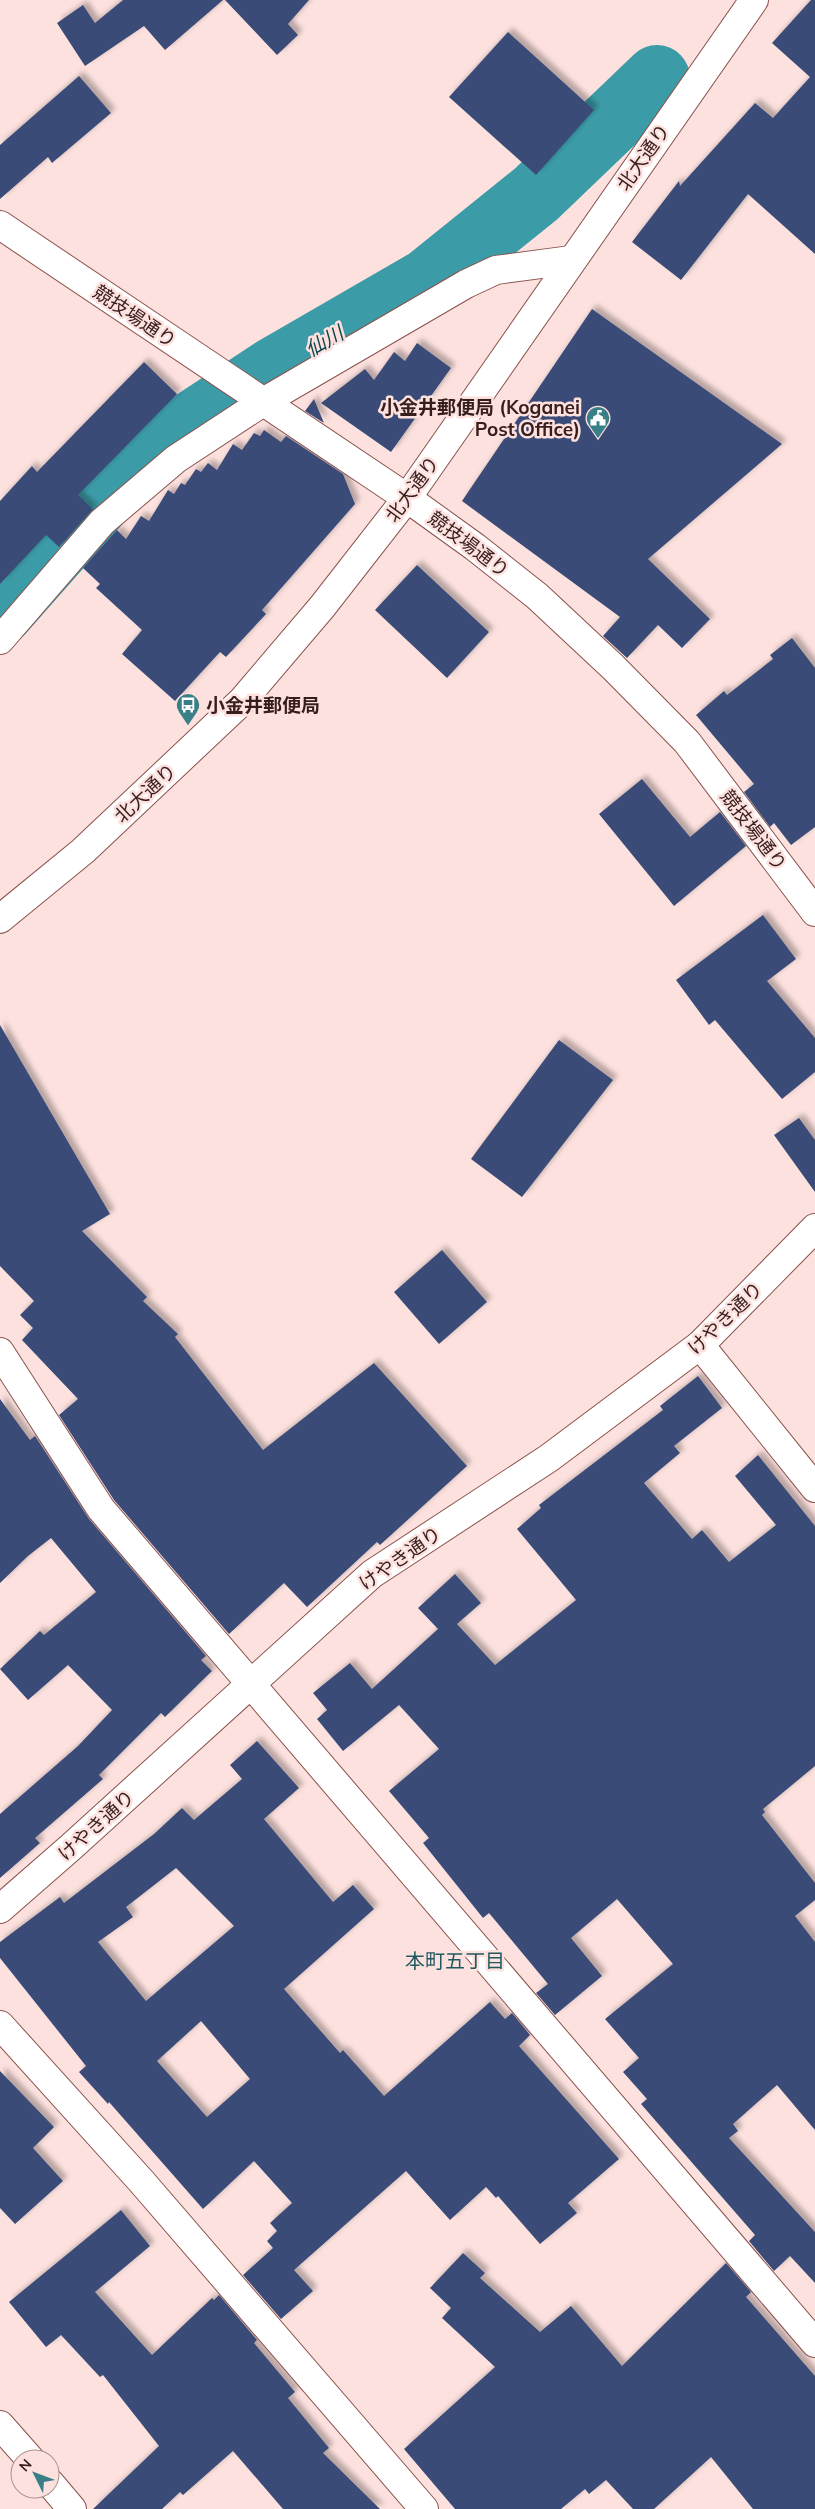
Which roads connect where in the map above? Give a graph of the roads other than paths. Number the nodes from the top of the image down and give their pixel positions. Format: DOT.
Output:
graph roads {
  1 [pos="754,0"];
  2 [pos="0,225"];
  3 [pos="571,260"];
  4 [pos="263,402"];
  5 [pos="407,498"];
  6 [pos="0,640"];
  7 [pos="815,912"];
  8 [pos="0,919"];
  9 [pos="815,1228"];
  10 [pos="700,1345"];
  11 [pos="0,1352"];
  12 [pos="815,1488"];
  13 [pos="250,1685"];
  14 [pos="0,1909"];
  15 [pos="0,2025"];
  16 [pos="815,2343"];
  17 [pos="0,2425"];
  18 [pos="21,2449"];
  19 [pos="60,2495"];
  20 [pos="72,2509"];
  21 [pos="424,2509"];
  1 -- 3 [label="street, 北大通り"];
  2 -- 4 [label="street, 競技場通り"];
  3 -- 4 [label="street"];
  3 -- 5 [label="street, 北大通り"];
  4 -- 5 [label="street, 競技場通り"];
  4 -- 6 [label="street"];
  5 -- 7 [label="street, 競技場通り"];
  5 -- 8 [label="street, 北大通り"];
  9 -- 10 [label="street, けやき通り"];
  10 -- 12 [label="street"];
  10 -- 13 [label="street, けやき通り"];
  11 -- 13 [label="street"];
  13 -- 14 [label="street, けやき通り"];
  13 -- 16 [label="street"];
  15 -- 21 [label="street"];
  17 -- 18 [label="street"];
  19 -- 20 [label="street"];
}
